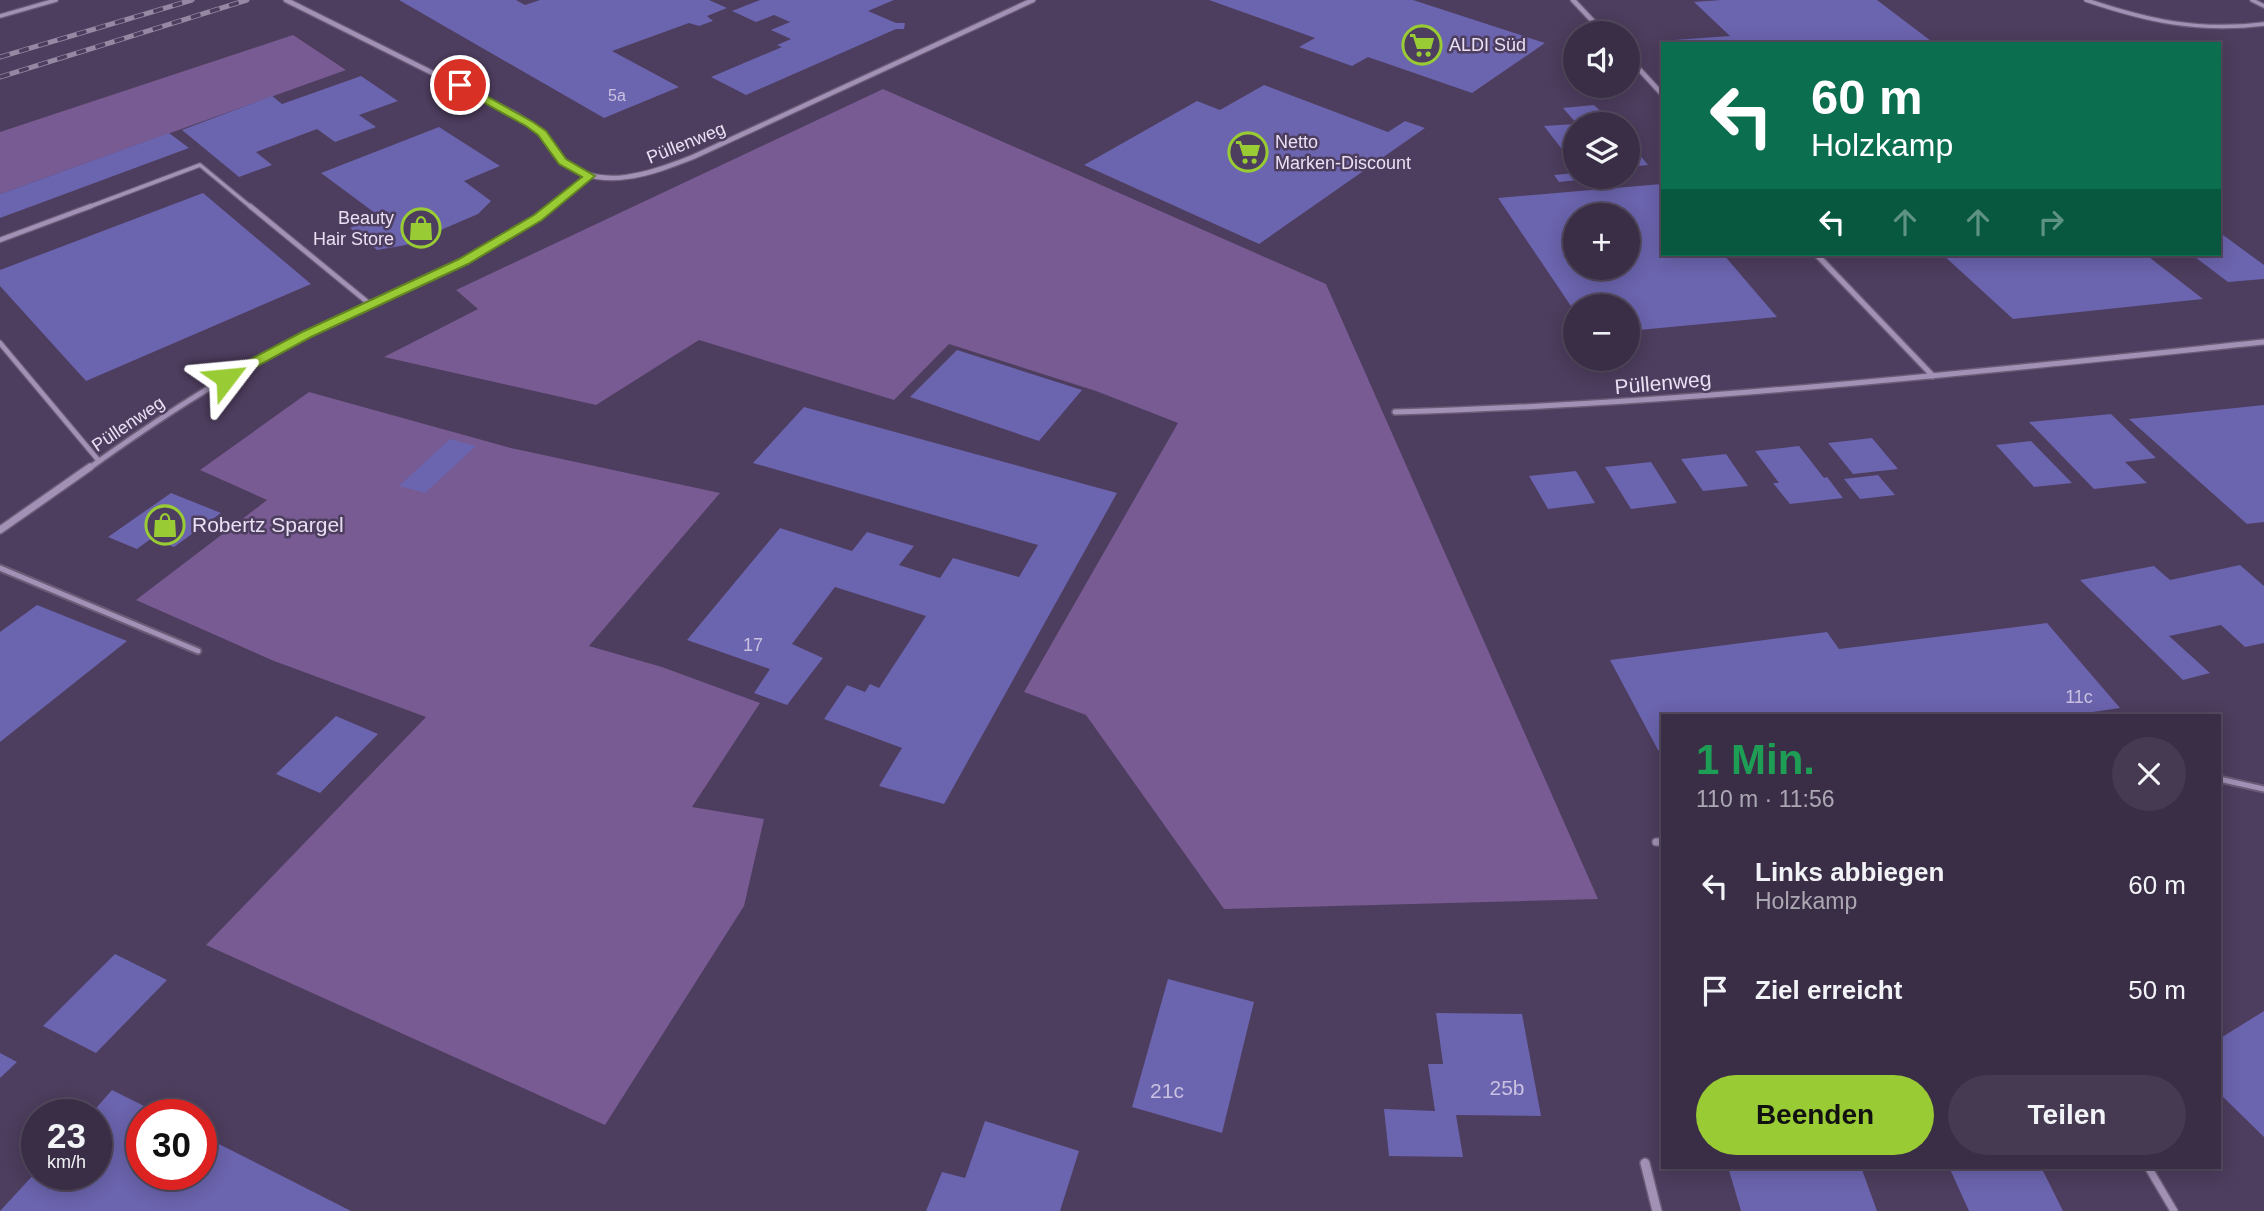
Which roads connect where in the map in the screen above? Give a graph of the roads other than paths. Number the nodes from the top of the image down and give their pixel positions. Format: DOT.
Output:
graph roads {
  1 [pos="56,0"];
  2 [pos="286,0"];
  3 [pos="1033,0"];
  4 [pos="1573,0"];
  5 [pos="2087,0"];
  6 [pos="2252,0"];
  7 [pos="2264,6"];
  8 [pos="0,16"];
  9 [pos="1593,21"];
  10 [pos="2264,24"];
  11 [pos="1640,70"];
  12 [pos="1661,93"];
  13 [pos="590,176"];
  14 [pos="0,240"];
  15 [pos="1818,256"];
  16 [pos="371,305"];
  17 [pos="2264,342"];
  18 [pos="0,343"];
  19 [pos="1933,376"];
  20 [pos="1395,412"];
  21 [pos="99,461"];
  22 [pos="0,530"];
  23 [pos="0,568"];
  24 [pos="198,651"];
  25 [pos="2221,779"];
  26 [pos="2264,789"];
  27 [pos="1645,1163"];
  28 [pos="2149,1169"];
  29 [pos="1657,1211"];
  30 [pos="2174,1211"];
  1 -- 8 [label="lane"];
  2 -- 13 [label="street"];
  3 -- 13 [label="street, Püllenweg"];
  4 -- 9 [label="street"];
  5 -- 10 [label="lane"];
  6 -- 7 [label="lane"];
  11 -- 12 [label="street"];
  13 -- 16 [label="street, Püllenweg"];
  14 -- 16 [label="lane"];
  15 -- 19 [label="street"];
  16 -- 21 [label="street, Püllenweg"];
  17 -- 19 [label="street, Püllenweg"];
  18 -- 21 [label="lane"];
  19 -- 20 [label="street, Püllenweg"];
  21 -- 22 [label="street, Püllenweg"];
  23 -- 24 [label="lane"];
  25 -- 26 [label="lane"];
  27 -- 29 [label="street"];
  28 -- 30 [label="lane"];
}
